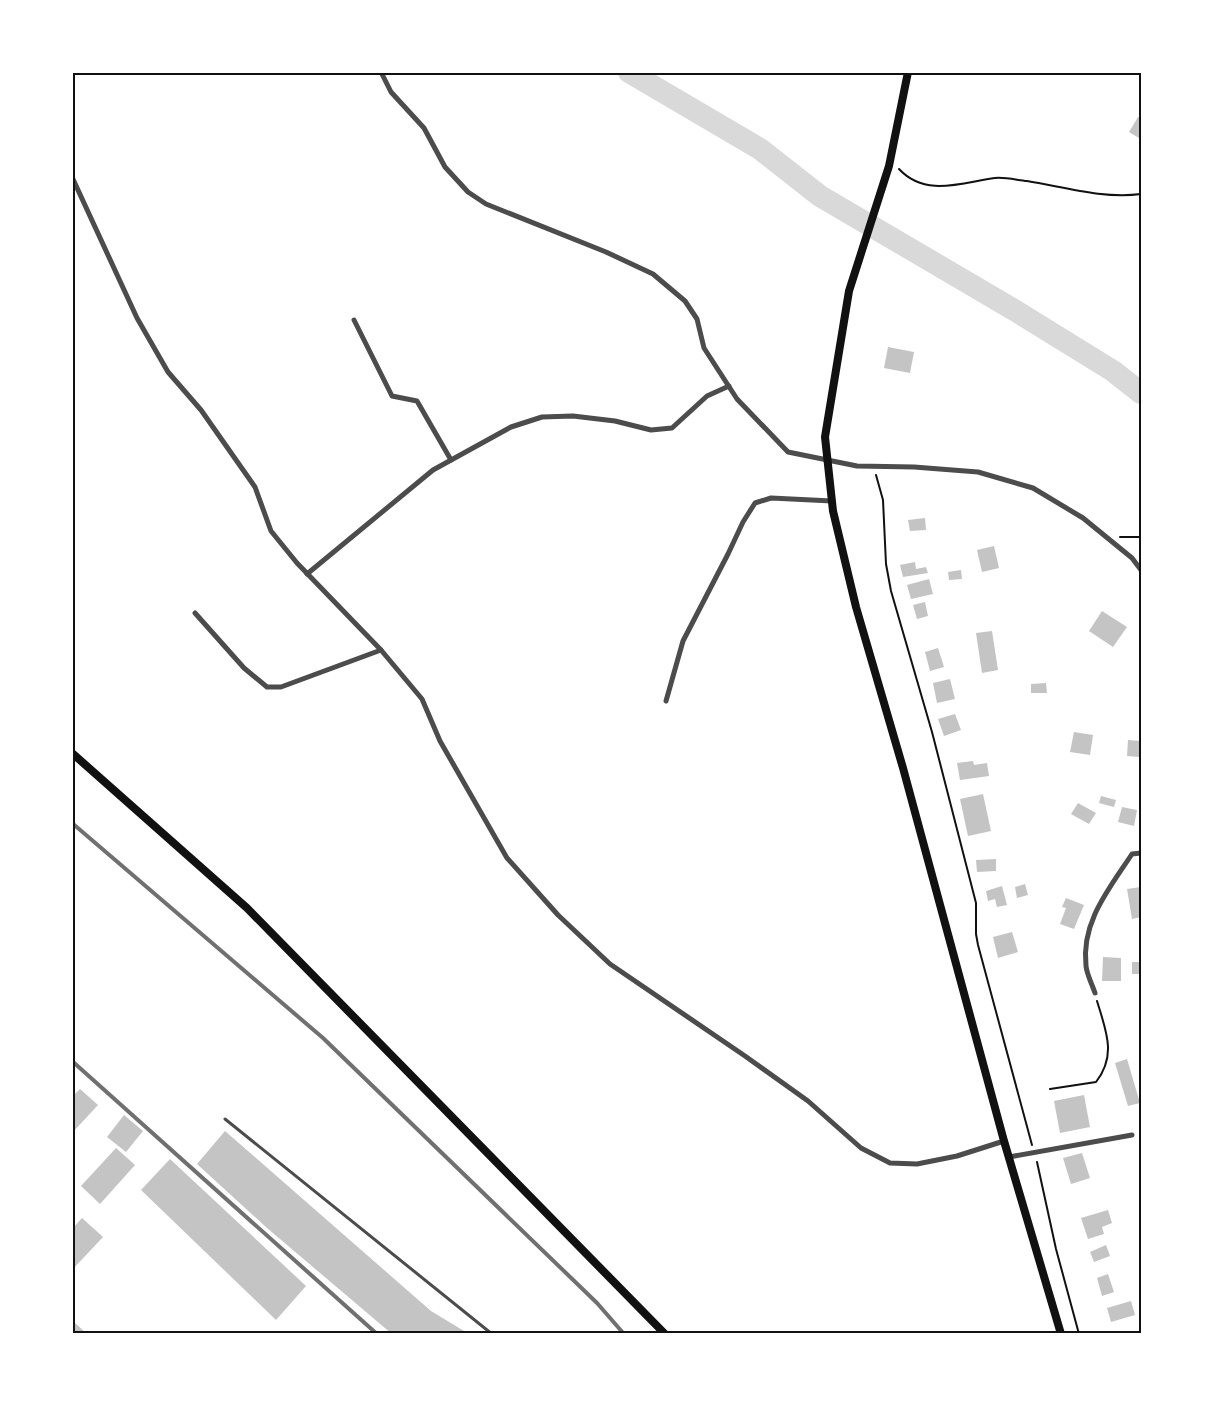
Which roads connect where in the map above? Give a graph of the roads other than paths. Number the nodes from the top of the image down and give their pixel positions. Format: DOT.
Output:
graph roads {
  1 [pos="381,72"];
  2 [pos="908,72"];
  3 [pos="72,177"];
  4 [pos="354,320"];
  5 [pos="729,386"];
  6 [pos="451,460"];
  7 [pos="828,462"];
  8 [pos="832,501"];
  9 [pos="1141,570"];
  10 [pos="307,574"];
  11 [pos="195,613"];
  12 [pos="381,650"];
  13 [pos="666,701"];
  14 [pos="72,753"];
  15 [pos="1141,853"];
  16 [pos="1095,993"];
  17 [pos="225,1119"];
  18 [pos="1132,1135"];
  19 [pos="1004,1141"];
  20 [pos="1009,1157"];
  21 [pos="492,1334"];
  22 [pos="665,1334"];
  23 [pos="1061,1334"];
  1 -- 5 [label="street"];
  2 -- 7 [label="main road"];
  3 -- 10 [label="street"];
  4 -- 6 [label="street"];
  5 -- 6 [label="street"];
  5 -- 7 [label="street"];
  6 -- 10 [label="street"];
  7 -- 8 [label="main road"];
  7 -- 9 [label="street"];
  8 -- 13 [label="street"];
  8 -- 19 [label="main road"];
  10 -- 12 [label="street"];
  11 -- 12 [label="street"];
  12 -- 19 [label="street"];
  14 -- 22 [label="main road"];
  15 -- 16 [label="street"];
  17 -- 21 [label="lane"];
  18 -- 20 [label="street"];
  19 -- 20 [label="main road"];
  20 -- 23 [label="main road"];
}
